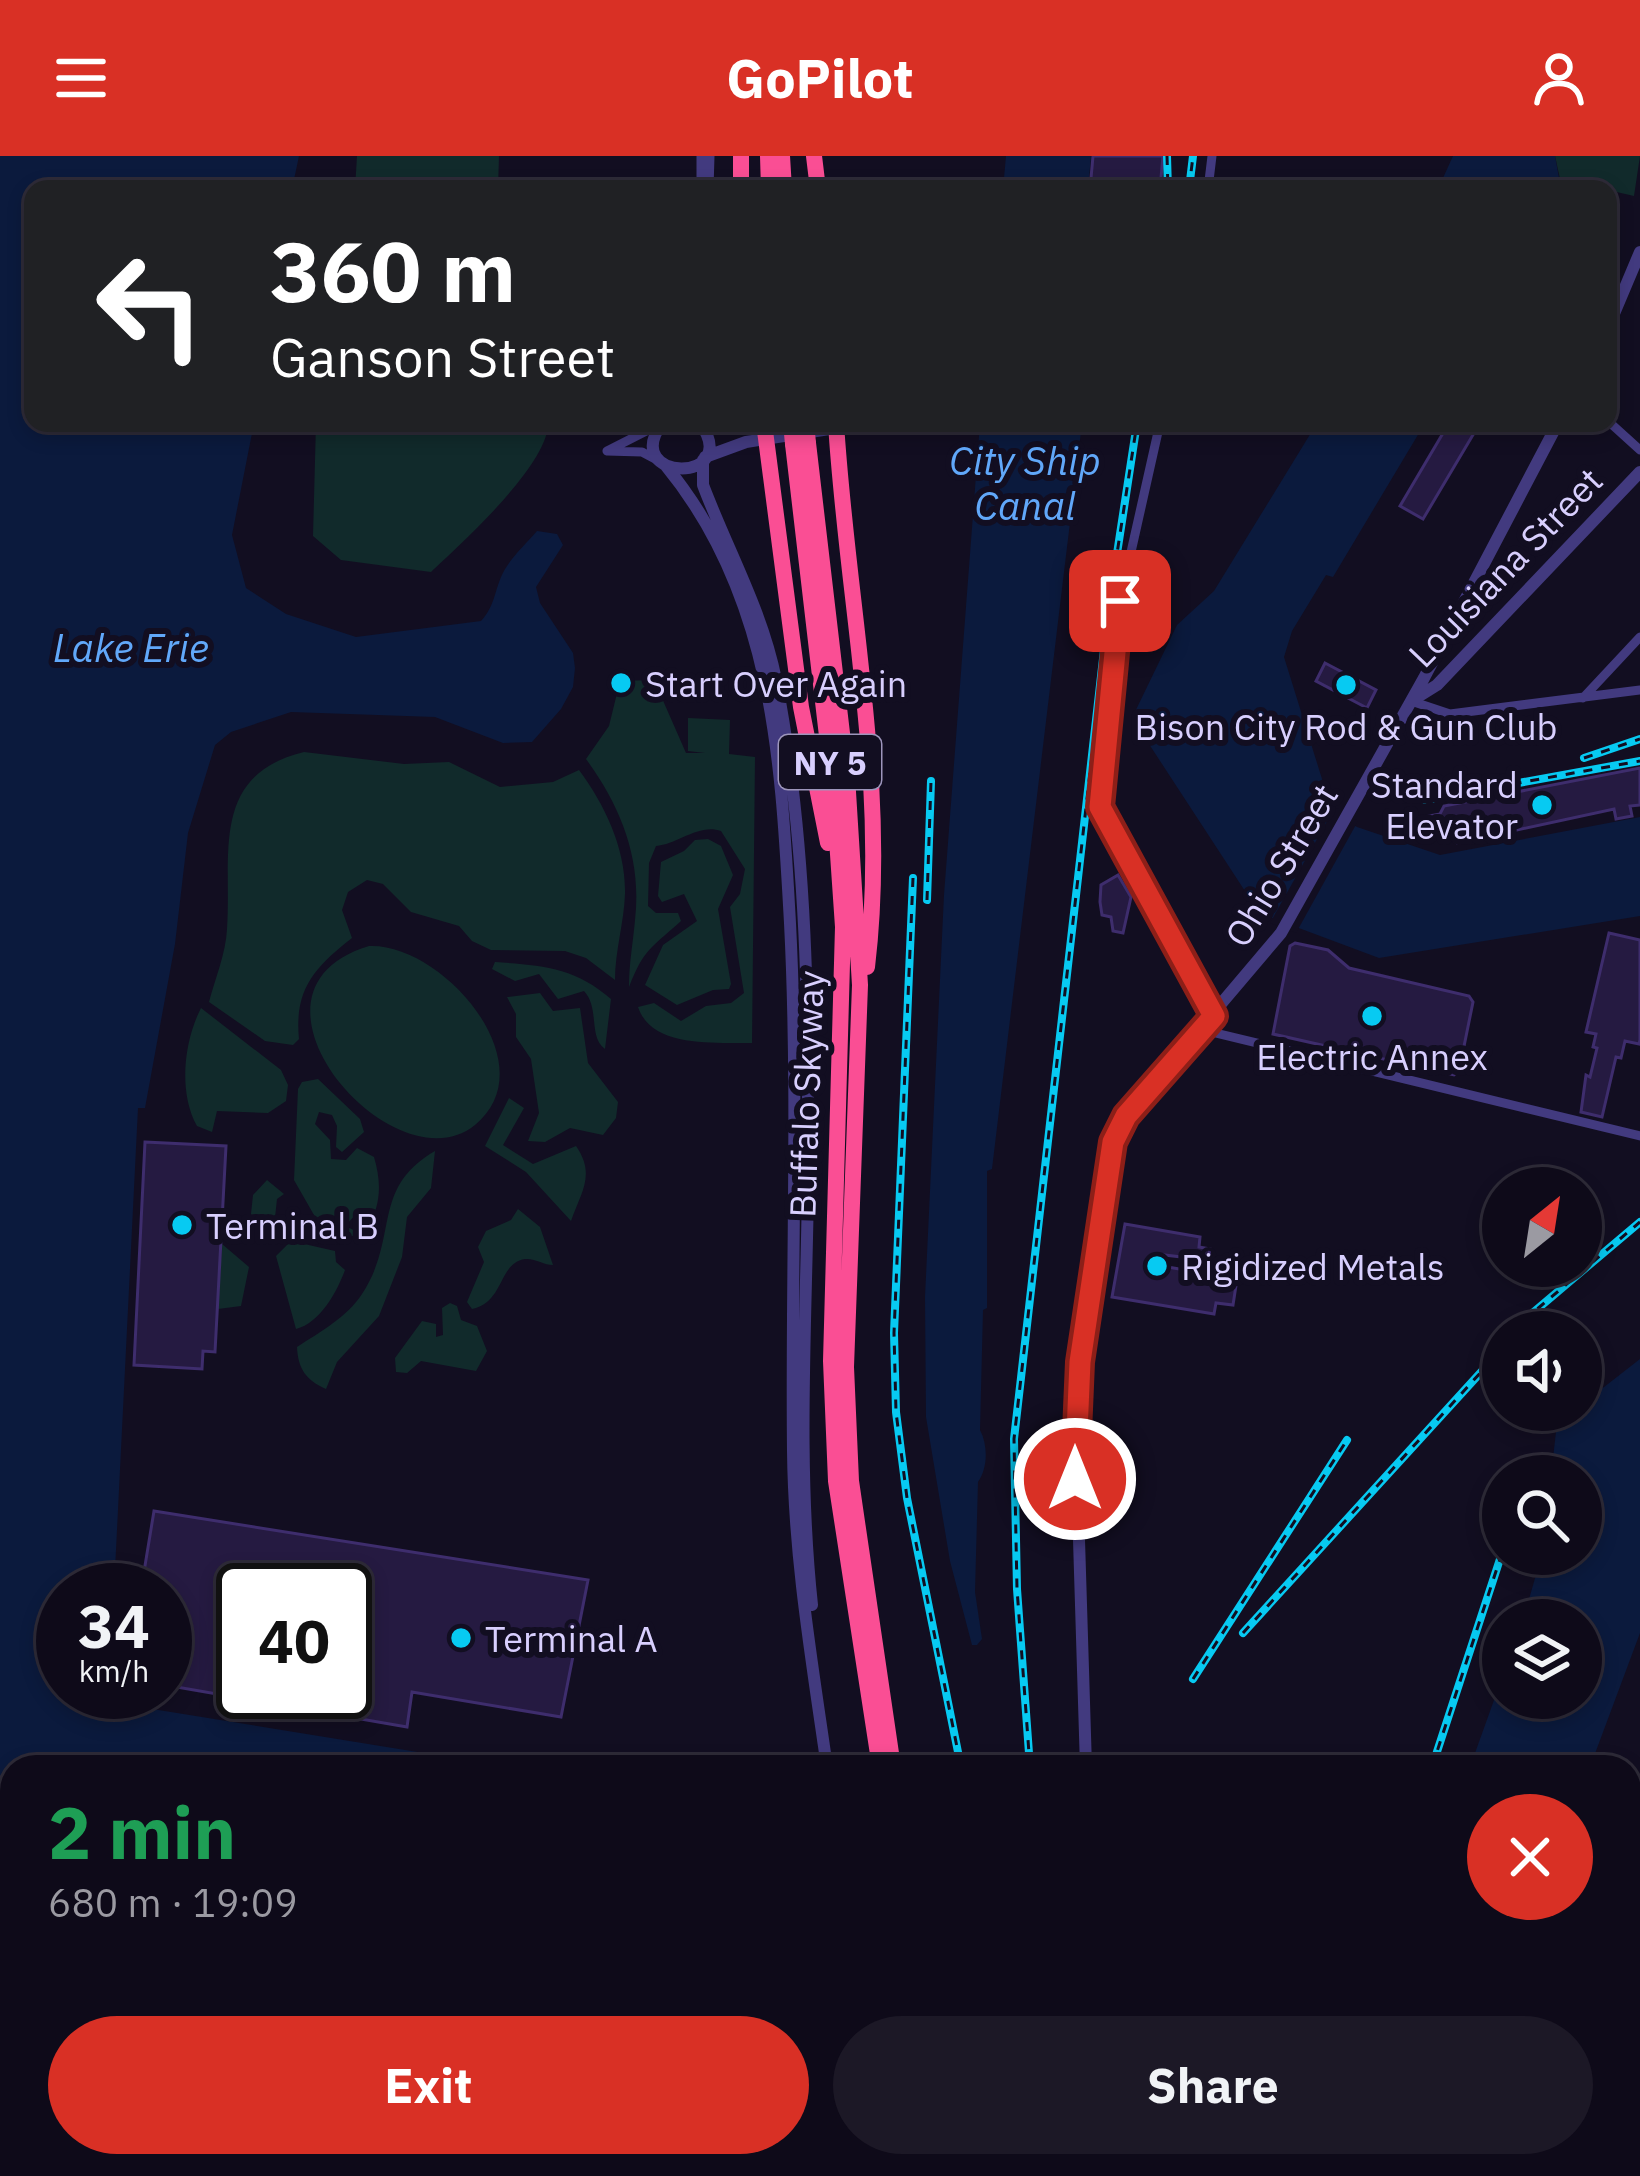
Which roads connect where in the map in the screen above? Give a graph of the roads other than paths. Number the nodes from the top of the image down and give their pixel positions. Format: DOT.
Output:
graph roads {
  1 [pos="1640,252"];
  2 [pos="1617,307"];
  3 [pos="1617,430"];
  4 [pos="644,432"];
  5 [pos="658,432"];
  6 [pos="704,432"];
  7 [pos="711,432"];
  8 [pos="763,432"];
  9 [pos="765,432"];
  10 [pos="795,432"];
  11 [pos="803,432"];
  12 [pos="837,432"];
  13 [pos="1158,432"];
  14 [pos="1553,432"];
  15 [pos="746,442"];
  16 [pos="800,444"];
  17 [pos="1640,450"];
  18 [pos="704,459"];
  19 [pos="665,465"];
  20 [pos="1640,472"];
  21 [pos="1640,637"];
  22 [pos="1640,690"];
  23 [pos="1583,698"];
  24 [pos="776,701"];
  25 [pos="1411,701"];
  26 [pos="843,927"];
  27 [pos="860,985"];
  28 [pos="1214,1016"];
  29 [pos="1203,1030"];
  30 [pos="848,1089"];
  31 [pos="1640,1136"];
  32 [pos="828,1755"];
  33 [pos="878,1755"];
  34 [pos="891,1755"];
  35 [pos="1088,1755"];
  1 -- 2 [label="street"];
  3 -- 17 [label="street"];
  4 -- 19 [label="street"];
  5 -- 19 [label="street"];
  6 -- 18 [label="street"];
  7 -- 15 [label="street"];
  8 -- 15 [label="street"];
  9 -- 26 [label="highway"];
  10 -- 16 [label="highway, Buffalo Skyway / NY 5, bridge"];
  11 -- 16 [label="highway, Buffalo Skyway / NY 5, bridge"];
  12 -- 27 [label="highway"];
  13 -- 28 [label="street"];
  14 -- 25 [label="street, Ohio Street"];
  15 -- 18 [label="street"];
  16 -- 26 [label="highway, Buffalo Skyway / NY 5"];
  16 -- 27 [label="highway, Buffalo Skyway / NY 5"];
  18 -- 19 [label="street"];
  18 -- 24 [label="street"];
  19 -- 24 [label="street"];
  20 -- 25 [label="street, Louisiana Street"];
  21 -- 23 [label="street"];
  22 -- 23 [label="street"];
  23 -- 25 [label="street"];
  24 -- 32 [label="street"];
  25 -- 28 [label="street, Ohio Street"];
  26 -- 30 [label="highway, Buffalo Skyway / NY 5"];
  27 -- 30 [label="highway, Buffalo Skyway / NY 5"];
  28 -- 29 [label="street, Ohio Street"];
  29 -- 31 [label="street"];
  29 -- 35 [label="street, Ohio Street"];
  30 -- 33 [label="highway, Buffalo Skyway / NY 5"];
  30 -- 34 [label="highway, Buffalo Skyway / NY 5"];
}
